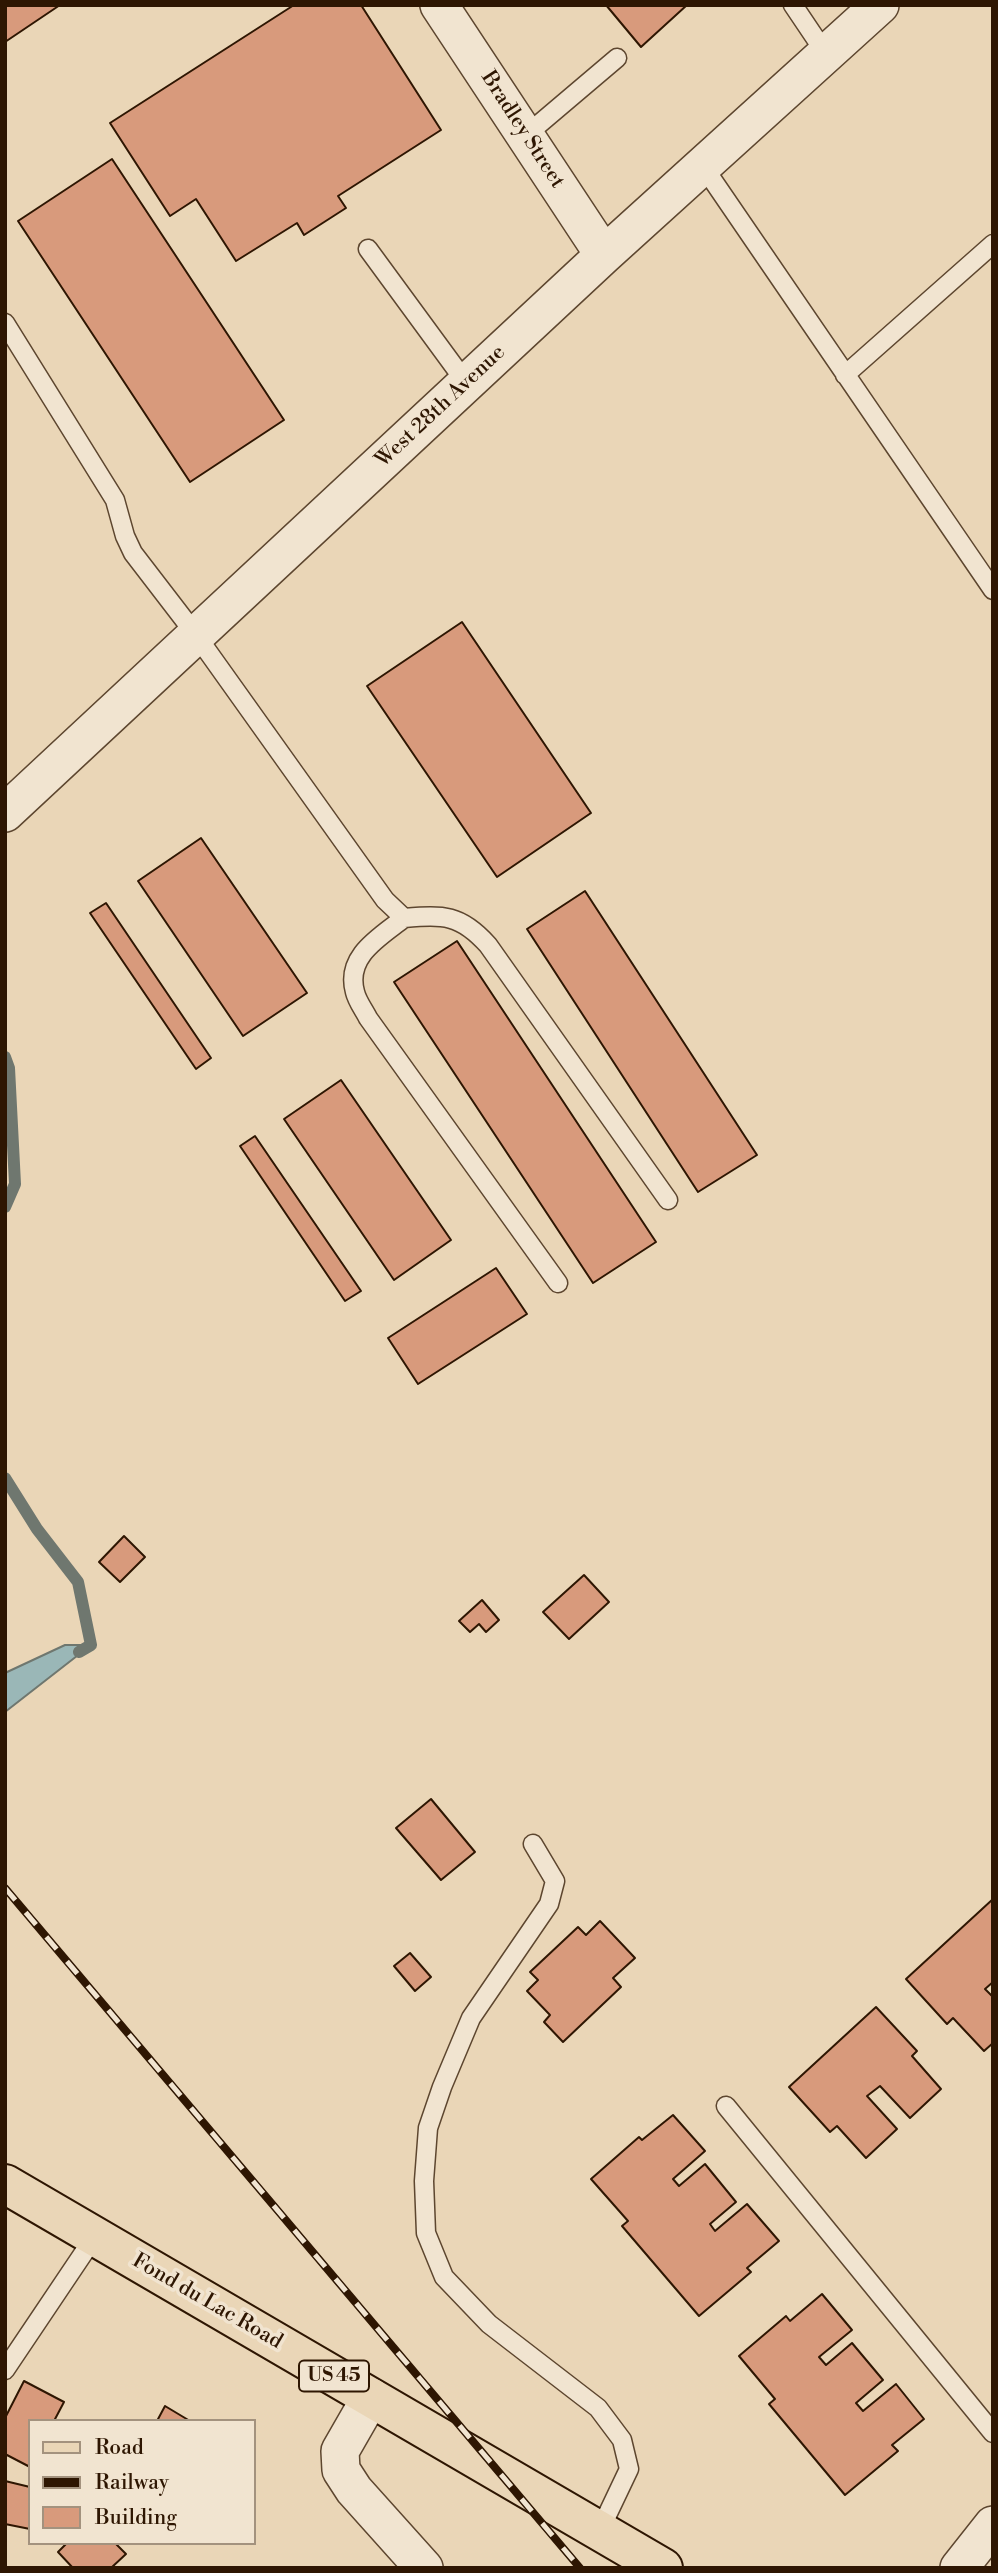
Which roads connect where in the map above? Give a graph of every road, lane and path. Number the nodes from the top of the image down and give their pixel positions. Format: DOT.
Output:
graph roads {
  1 [pos="439,5"];
  2 [pos="793,5"];
  3 [pos="880,5"];
  4 [pos="826,54"];
  5 [pos="617,58"];
  6 [pos="525,136"];
  7 [pos="703,166"];
  8 [pos="993,244"];
  9 [pos="368,249"];
  10 [pos="604,255"];
  11 [pos="5,323"];
  12 [pos="845,375"];
  13 [pos="467,384"];
  14 [pos="993,590"];
  15 [pos="196,635"];
  16 [pos="5,813"];
  17 [pos="404,918"];
  18 [pos="668,1200"];
  19 [pos="558,1283"];
  20 [pos="533,1844"];
  21 [pos="726,2106"];
  22 [pos="5,2184"];
  23 [pos="94,2236"];
  24 [pos="5,2370"];
  25 [pos="371,2397"];
  26 [pos="993,2433"];
  27 [pos="993,2525"];
  28 [pos="600,2530"];
  29 [pos="424,2568"];
  30 [pos="663,2568"];
  31 [pos="959,2568"];
  1 -- 6 [label="street, Bradley Street"];
  2 -- 4 [label="lane"];
  3 -- 4 [label="street, West 28th Avenue"];
  4 -- 7 [label="street, West 28th Avenue"];
  5 -- 6 [label="lane"];
  6 -- 10 [label="street, Bradley Street"];
  7 -- 10 [label="street, West 28th Avenue"];
  7 -- 12 [label="lane"];
  8 -- 12 [label="lane"];
  9 -- 13 [label="lane"];
  10 -- 13 [label="street, West 28th Avenue"];
  11 -- 15 [label="lane"];
  12 -- 14 [label="lane"];
  13 -- 15 [label="street, West 28th Avenue"];
  15 -- 16 [label="street, West 28th Avenue"];
  15 -- 17 [label="lane"];
  17 -- 18 [label="lane"];
  17 -- 19 [label="lane"];
  20 -- 28 [label="lane"];
  21 -- 26 [label="lane"];
  22 -- 23 [label="main road, Fond du Lac Road / US 45"];
  23 -- 24 [label="lane"];
  23 -- 25 [label="main road, Fond du Lac Road / US 45"];
  25 -- 28 [label="main road, Fond du Lac Road / US 45"];
  25 -- 29 [label="street"];
  27 -- 31 [label="street"];
  28 -- 30 [label="main road, Fond du Lac Road / US 45"];
}
